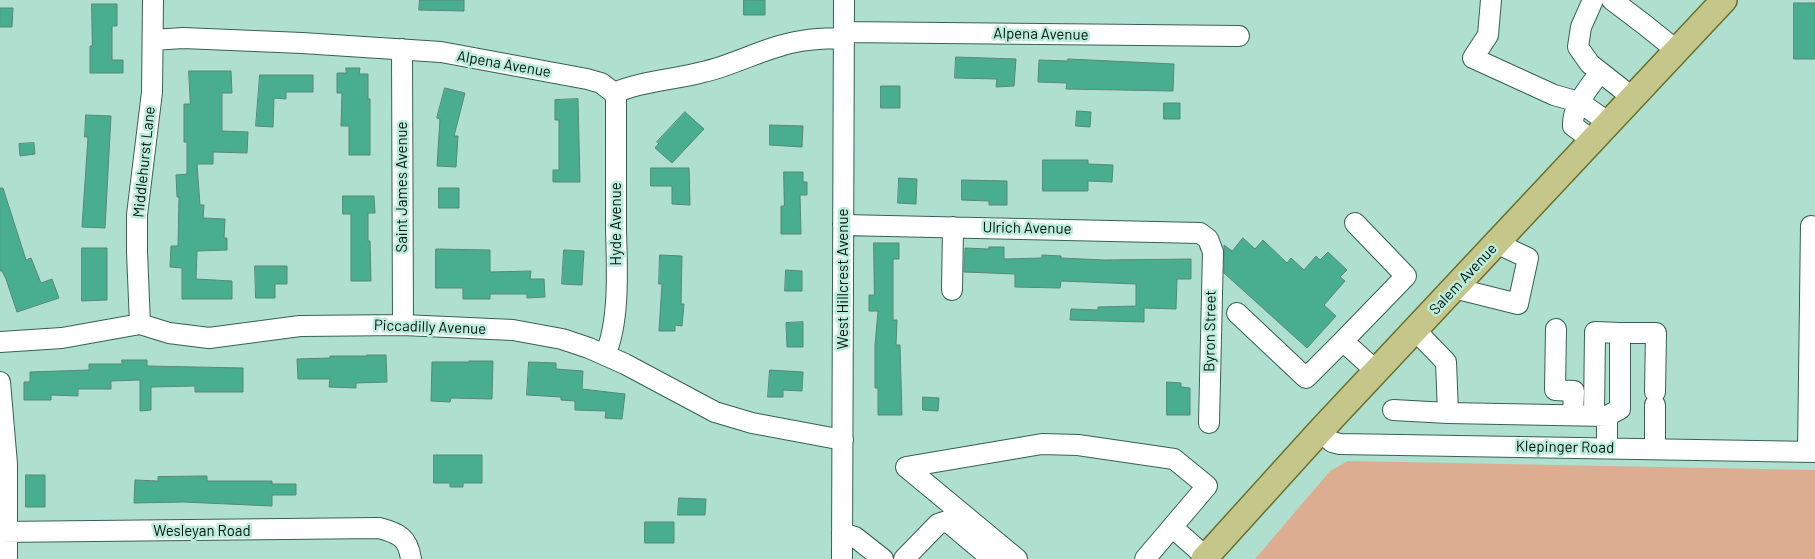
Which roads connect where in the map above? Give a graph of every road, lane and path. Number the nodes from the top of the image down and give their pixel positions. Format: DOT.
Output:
graph roads {
  1 [pos="153,0"];
  2 [pos="844,0"];
  3 [pos="1491,0"];
  4 [pos="1593,0"];
  5 [pos="1612,0"];
  6 [pos="1724,0"];
  7 [pos="844,35"];
  8 [pos="1239,36"];
  9 [pos="152,40"];
  10 [pos="402,49"];
  11 [pos="1676,50"];
  12 [pos="1600,72"];
  13 [pos="614,93"];
  14 [pos="1632,97"];
  15 [pos="1579,102"];
  16 [pos="1608,122"];
  17 [pos="1592,140"];
  18 [pos="1355,223"];
  19 [pos="843,225"];
  20 [pos="1811,226"];
  21 [pos="953,227"];
  22 [pos="1208,239"];
  23 [pos="1496,244"];
  24 [pos="1454,288"];
  25 [pos="952,290"];
  26 [pos="1237,313"];
  27 [pos="140,324"];
  28 [pos="403,325"];
  29 [pos="1556,329"];
  30 [pos="1415,330"];
  31 [pos="1343,340"];
  32 [pos="0,342"];
  33 [pos="605,355"];
  34 [pos="1376,371"];
  35 [pos="0,382"];
  36 [pos="1393,410"];
  37 [pos="1448,413"];
  38 [pos="1573,415"];
  39 [pos="1600,416"];
  40 [pos="1209,423"];
  41 [pos="1320,431"];
  42 [pos="842,440"];
  43 [pos="1607,448"];
  44 [pos="1655,449"];
  45 [pos="1811,452"];
  46 [pos="1172,527"];
  47 [pos="3,532"];
  48 [pos="842,533"];
  49 [pos="1205,558"];
  50 [pos="7,559"];
  51 [pos="411,559"];
  52 [pos="842,559"];
  53 [pos="883,559"];
  54 [pos="904,559"];
  55 [pos="992,559"];
  56 [pos="1017,559"];
  57 [pos="1145,559"];
  1 -- 9 [label="street, Middlehurst Lane"];
  2 -- 7 [label="street, West Hillcrest Avenue"];
  3 -- 15 [label="street"];
  4 -- 12 [label="street"];
  5 -- 11 [label="street"];
  6 -- 11 [label="main road, Salem Avenue"];
  7 -- 8 [label="street, Alpena Avenue"];
  7 -- 13 [label="street, Alpena Avenue"];
  7 -- 19 [label="street, West Hillcrest Avenue"];
  9 -- 10 [label="street, Alpena Avenue"];
  9 -- 27 [label="street, Middlehurst Lane"];
  10 -- 13 [label="street, Alpena Avenue"];
  10 -- 28 [label="street, Saint James Avenue"];
  11 -- 14 [label="main road, Salem Avenue"];
  12 -- 14 [label="street"];
  12 -- 15 [label="street"];
  13 -- 33 [label="street, Hyde Avenue"];
  14 -- 16 [label="main road, Salem Avenue"];
  15 -- 16 [label="street"];
  15 -- 17 [label="street"];
  16 -- 17 [label="main road, Salem Avenue"];
  17 -- 23 [label="main road, Salem Avenue"];
  18 -- 31 [label="street"];
  19 -- 21 [label="street, Ulrich Avenue"];
  19 -- 42 [label="street, West Hillcrest Avenue"];
  20 -- 45 [label="street"];
  21 -- 22 [label="street, Ulrich Avenue"];
  21 -- 25 [label="street"];
  22 -- 40 [label="street, Byron Street"];
  23 -- 24 [label="main road, Salem Avenue"];
  23 -- 24 [label="street"];
  24 -- 30 [label="main road, Salem Avenue"];
  26 -- 31 [label="street"];
  27 -- 28 [label="street, Piccadilly Avenue"];
  27 -- 32 [label="street, Piccadilly Avenue"];
  28 -- 33 [label="street, Piccadilly Avenue"];
  29 -- 38 [label="street"];
  30 -- 34 [label="main road, Salem Avenue"];
  30 -- 37 [label="street"];
  31 -- 34 [label="street"];
  33 -- 42 [label="street, Piccadilly Avenue"];
  34 -- 41 [label="main road, Salem Avenue"];
  35 -- 47 [label="street"];
  36 -- 37 [label="street"];
  37 -- 38 [label="street"];
  38 -- 39 [label="street"];
  39 -- 43 [label="street"];
  39 -- 44 [label="street"];
  41 -- 43 [label="street, Klepinger Road"];
  41 -- 49 [label="main road, Salem Avenue"];
  42 -- 48 [label="street, West Hillcrest Avenue"];
  43 -- 44 [label="street, Klepinger Road"];
  44 -- 45 [label="street, Klepinger Road"];
  46 -- 49 [label="street"];
  46 -- 56 [label="street"];
  46 -- 57 [label="street"];
  47 -- 50 [label="street"];
  47 -- 51 [label="street, Wesleyan Road"];
  48 -- 52 [label="street, West Hillcrest Avenue"];
  48 -- 53 [label="street"];
  54 -- 55 [label="street"];
}
